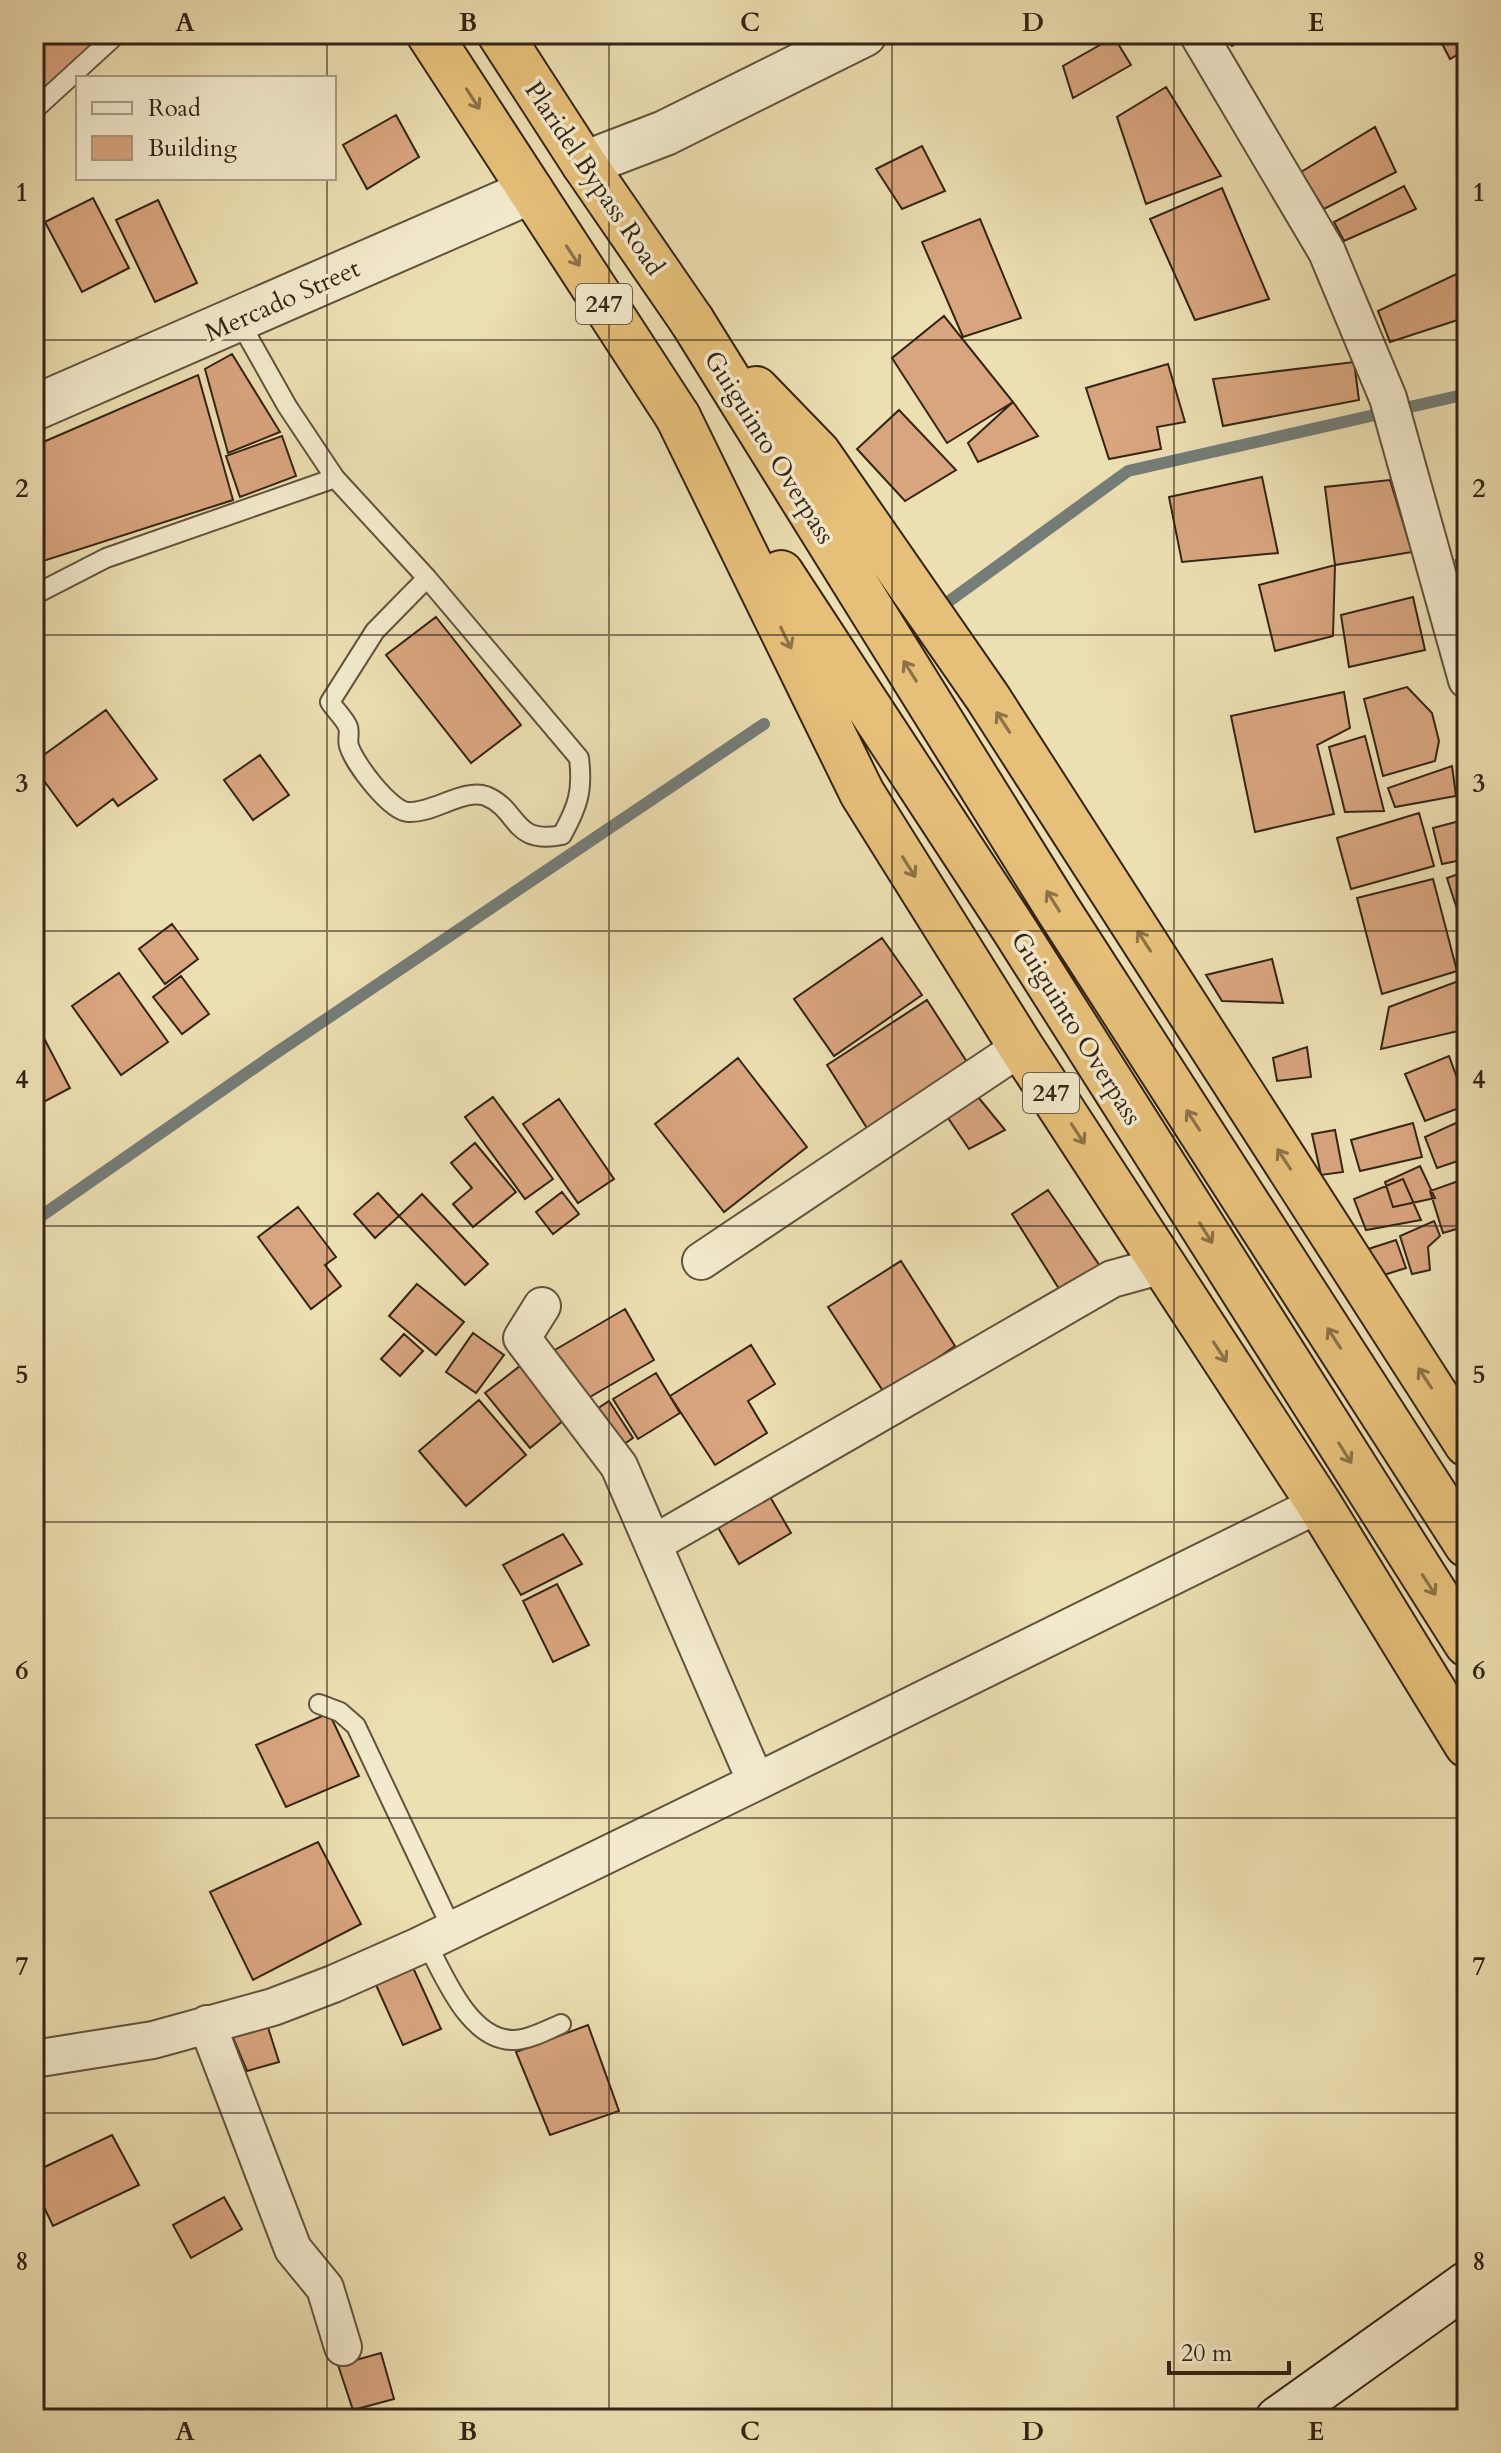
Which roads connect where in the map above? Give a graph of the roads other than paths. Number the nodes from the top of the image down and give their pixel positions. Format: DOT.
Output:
graph roads {
  1 [pos="117,34"];
  2 [pos="429,34"];
  3 [pos="500,34"];
  4 [pos="864,34"];
  5 [pos="1198,34"];
  6 [pos="34,110"];
  7 [pos="584,164"];
  8 [pos="531,191"];
  9 [pos="238,319"];
  10 [pos="692,321"];
  11 [pos="34,408"];
  12 [pos="678,417"];
  13 [pos="335,478"];
  14 [pos="427,578"];
  15 [pos="34,595"];
  16 [pos="1467,680"];
  17 [pos="1021,1047"];
  18 [pos="701,1261"];
  19 [pos="1163,1265"];
  20 [pos="542,1306"];
  21 [pos="1465,1437"];
  22 [pos="1319,1504"];
  23 [pos="653,1544"];
  24 [pos="1467,1545"];
  25 [pos="1467,1644"];
  26 [pos="319,1704"];
  27 [pos="1467,1745"];
  28 [pos="756,1782"];
  29 [pos="439,1935"];
  30 [pos="207,2024"];
  31 [pos="561,2024"];
  32 [pos="34,2059"];
  33 [pos="1467,2284"];
  34 [pos="343,2347"];
  35 [pos="1278,2419"];
  1 -- 6 [label="lane"];
  2 -- 8 [label="highway, 247, one-way"];
  3 -- 7 [label="highway, Plaridel Bypass Road / 247"];
  4 -- 7 [label="street"];
  5 -- 16 [label="street"];
  7 -- 10 [label="highway, Plaridel Bypass Road / 247"];
  8 -- 9 [label="street, Mercado Street"];
  8 -- 12 [label="highway, 247, one-way"];
  9 -- 11 [label="street, Mercado Street"];
  9 -- 13 [label="lane"];
  21 -- 10 [label="highway, 247, one-way"];
  24 -- 10 [label="highway, Guiguinto Overpass, one-way"];
  12 -- 17 [label="highway, 247, one-way"];
  12 -- 25 [label="highway, Guiguinto Overpass, one-way"];
  13 -- 14 [label="lane"];
  13 -- 15 [label="lane"];
  14 -- 14 [label="lane"];
  17 -- 18 [label="street"];
  17 -- 19 [label="highway, 247, one-way"];
  19 -- 22 [label="highway, 247, one-way"];
  19 -- 23 [label="street"];
  20 -- 23 [label="street"];
  22 -- 27 [label="highway, 247"];
  22 -- 28 [label="street"];
  23 -- 28 [label="street"];
  26 -- 29 [label="lane"];
  28 -- 29 [label="street"];
  29 -- 30 [label="street"];
  29 -- 31 [label="lane"];
  30 -- 32 [label="street"];
  30 -- 34 [label="street"];
  33 -- 35 [label="street"];
}
